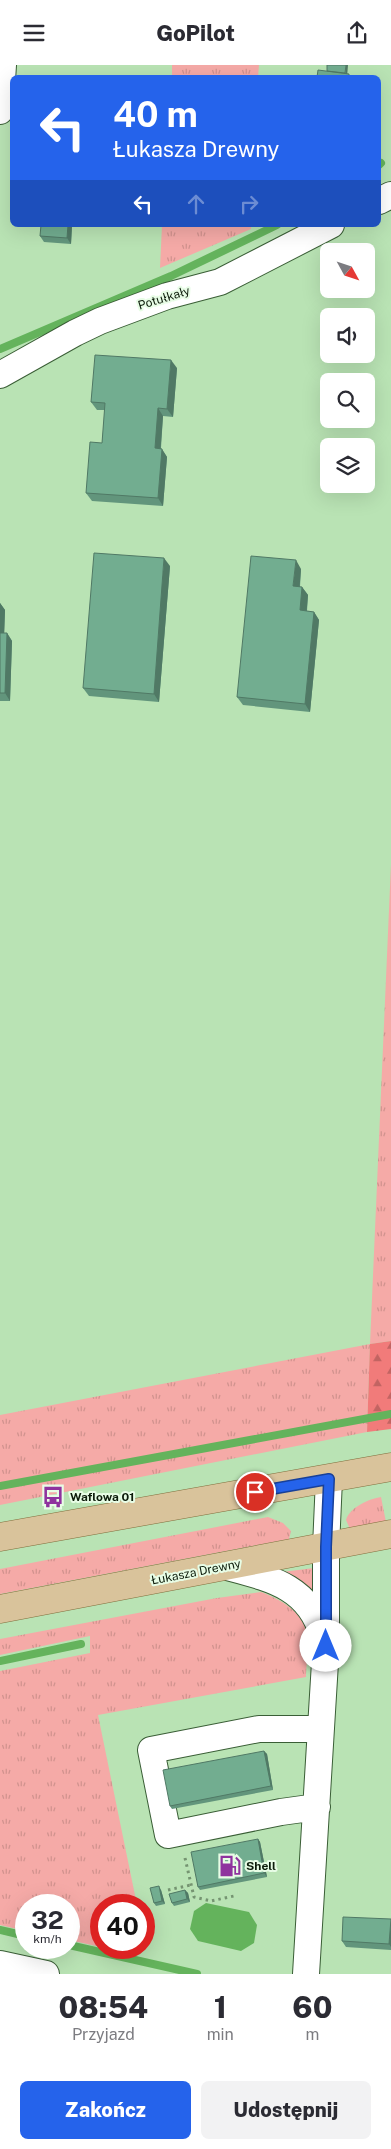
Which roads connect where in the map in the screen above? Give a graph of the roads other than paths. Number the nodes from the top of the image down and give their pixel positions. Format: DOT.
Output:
graph roads {
  1 [pos="3,65"];
  2 [pos="0,111"];
  3 [pos="327,227"];
  4 [pos="1,373"];
  5 [pos="391,1467"];
  6 [pos="329,1479"];
  7 [pos="391,1534"];
  8 [pos="0,1537"];
  9 [pos="326,1547"];
  10 [pos="223,1566"];
  11 [pos="0,1609"];
  12 [pos="326,1646"];
  13 [pos="321,1729"];
  14 [pos="317,1807"];
  15 [pos="0,1964"];
  16 [pos="46,1974"];
  17 [pos="306,1974"];
  1 -- 2 [label="street"];
  3 -- 4 [label="street, Potułkały"];
  5 -- 6 [label="main road"];
  6 -- 8 [label="main road"];
  6 -- 9 [label="street"];
  7 -- 9 [label="main road, Łukasza Drewny"];
  9 -- 10 [label="main road, Łukasza Drewny"];
  9 -- 12 [label="street"];
  10 -- 11 [label="main road, Łukasza Drewny"];
  10 -- 12 [label="street"];
  12 -- 13 [label="street"];
  13 -- 14 [label="street"];
  13 -- 14 [label="street"];
  14 -- 17 [label="street"];
  15 -- 16 [label="street"];
}
